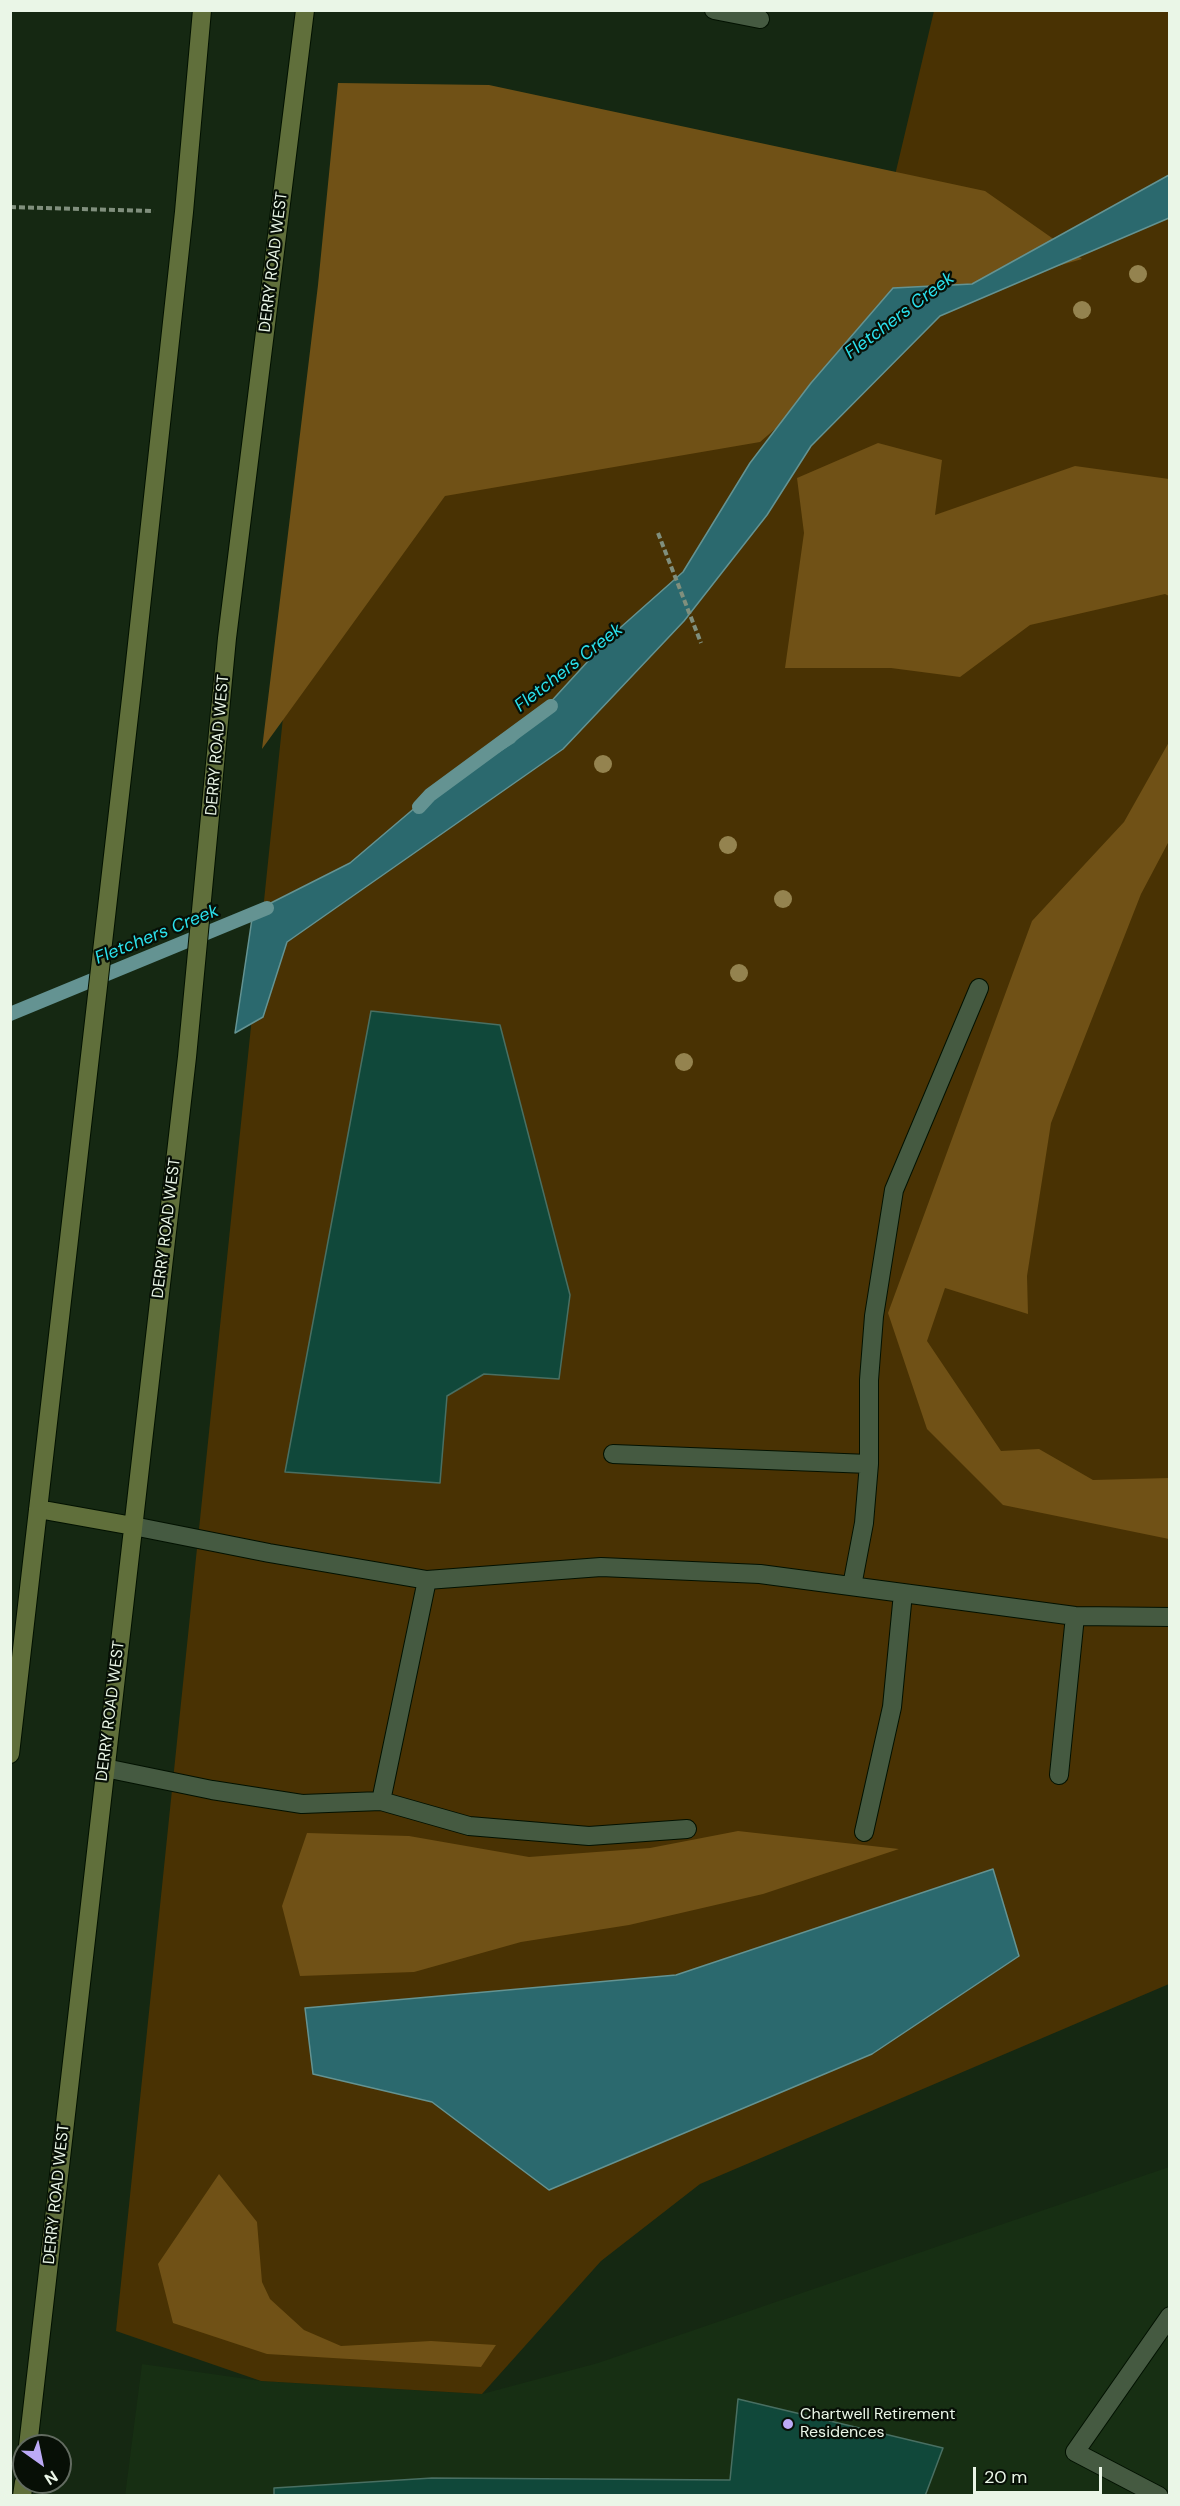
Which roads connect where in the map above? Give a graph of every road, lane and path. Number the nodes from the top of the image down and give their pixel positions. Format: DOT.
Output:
graph roads {
  1 [pos="202,10"];
  2 [pos="304,10"];
  3 [pos="714,10"];
  4 [pos="760,19"];
  5 [pos="10,207"];
  6 [pos="184,212"];
  7 [pos="657,533"];
  8 [pos="701,643"];
  9 [pos="979,988"];
  10 [pos="613,1454"];
  11 [pos="869,1464"];
  12 [pos="38,1509"];
  13 [pos="133,1526"];
  14 [pos="427,1580"];
  15 [pos="852,1586"];
  16 [pos="903,1593"];
  17 [pos="1075,1616"];
  18 [pos="1170,1617"];
  19 [pos="10,1755"];
  20 [pos="105,1768"];
  21 [pos="1059,1775"];
  22 [pos="381,1801"];
  23 [pos="687,1829"];
  24 [pos="864,1832"];
  25 [pos="1170,2316"];
  26 [pos="29,2434"];
  27 [pos="1159,2496"];
  1 -- 6 [label="main road"];
  2 -- 13 [label="main road, DERRY ROAD WEST"];
  3 -- 4 [label="lane"];
  5 -- 6 [label="path"];
  6 -- 12 [label="main road"];
  7 -- 8 [label="path"];
  9 -- 11 [label="lane"];
  10 -- 11 [label="lane"];
  11 -- 15 [label="lane"];
  12 -- 13 [label="main road"];
  12 -- 19 [label="main road"];
  13 -- 14 [label="lane"];
  13 -- 20 [label="main road, DERRY ROAD WEST"];
  14 -- 15 [label="lane"];
  14 -- 22 [label="lane"];
  15 -- 16 [label="lane"];
  16 -- 17 [label="lane"];
  16 -- 24 [label="lane"];
  17 -- 18 [label="lane"];
  17 -- 21 [label="lane"];
  20 -- 22 [label="lane"];
  20 -- 26 [label="main road, DERRY ROAD WEST"];
  22 -- 23 [label="lane"];
  25 -- 27 [label="lane"];
}
